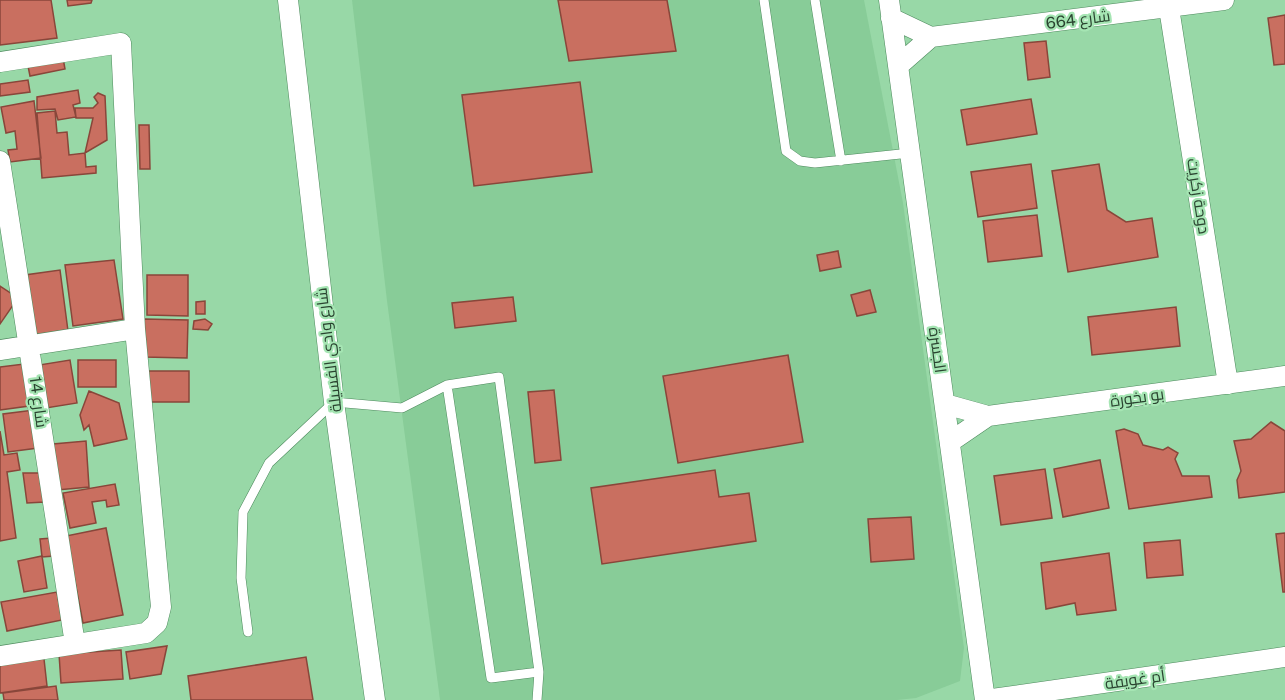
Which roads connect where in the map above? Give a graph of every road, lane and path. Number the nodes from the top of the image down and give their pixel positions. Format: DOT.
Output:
graph roads {
  1 [pos="288,0"];
  2 [pos="764,0"];
  3 [pos="815,0"];
  4 [pos="1224,0"];
  5 [pos="1169,8"];
  6 [pos="890,9"];
  7 [pos="931,37"];
  8 [pos="0,62"];
  9 [pos="898,66"];
  10 [pos="910,153"];
  11 [pos="0,161"];
  12 [pos="841,161"];
  13 [pos="135,329"];
  14 [pos="30,346"];
  15 [pos="0,350"];
  16 [pos="1285,376"];
  17 [pos="1228,384"];
  18 [pos="447,385"];
  19 [pos="334,402"];
  20 [pos="945,404"];
  21 [pos="988,416"];
  22 [pos="950,442"];
  23 [pos="248,632"];
  24 [pos="75,644"];
  25 [pos="0,656"];
  26 [pos="1285,657"];
  27 [pos="539,672"];
  28 [pos="375,700"];
  29 [pos="537,700"];
  30 [pos="985,700"];
  1 -- 19 [label="street, شارع وادي الفسيلة"];
  2 -- 12 [label="lane"];
  3 -- 12 [label="lane"];
  4 -- 5 [label="street, شارع 664"];
  5 -- 7 [label="street, شارع 664"];
  5 -- 17 [label="street, دوحة زكريت"];
  6 -- 7 [label="street"];
  6 -- 9 [label="street, الجسرة"];
  7 -- 9 [label="street"];
  8 -- 13 [label="street"];
  9 -- 10 [label="street, الجسرة"];
  10 -- 12 [label="lane"];
  10 -- 20 [label="street, الجسرة"];
  11 -- 14 [label="street, شارع 14"];
  13 -- 14 [label="street"];
  13 -- 24 [label="street"];
  14 -- 15 [label="street"];
  14 -- 24 [label="street, شارع 14"];
  16 -- 17 [label="street, بو بخورة"];
  17 -- 21 [label="street, بو بخورة"];
  18 -- 19 [label="lane"];
  18 -- 27 [label="lane"];
  18 -- 27 [label="lane"];
  19 -- 23 [label="lane"];
  19 -- 28 [label="street, شارع وادي الفسيلة"];
  20 -- 21 [label="street, بو بخورة"];
  20 -- 22 [label="street, الجسرة"];
  21 -- 22 [label="street, بو بخورة"];
  22 -- 30 [label="street, الجسرة"];
  24 -- 25 [label="street"];
  26 -- 30 [label="street, أم غويفة"];
  27 -- 29 [label="lane"];
}
